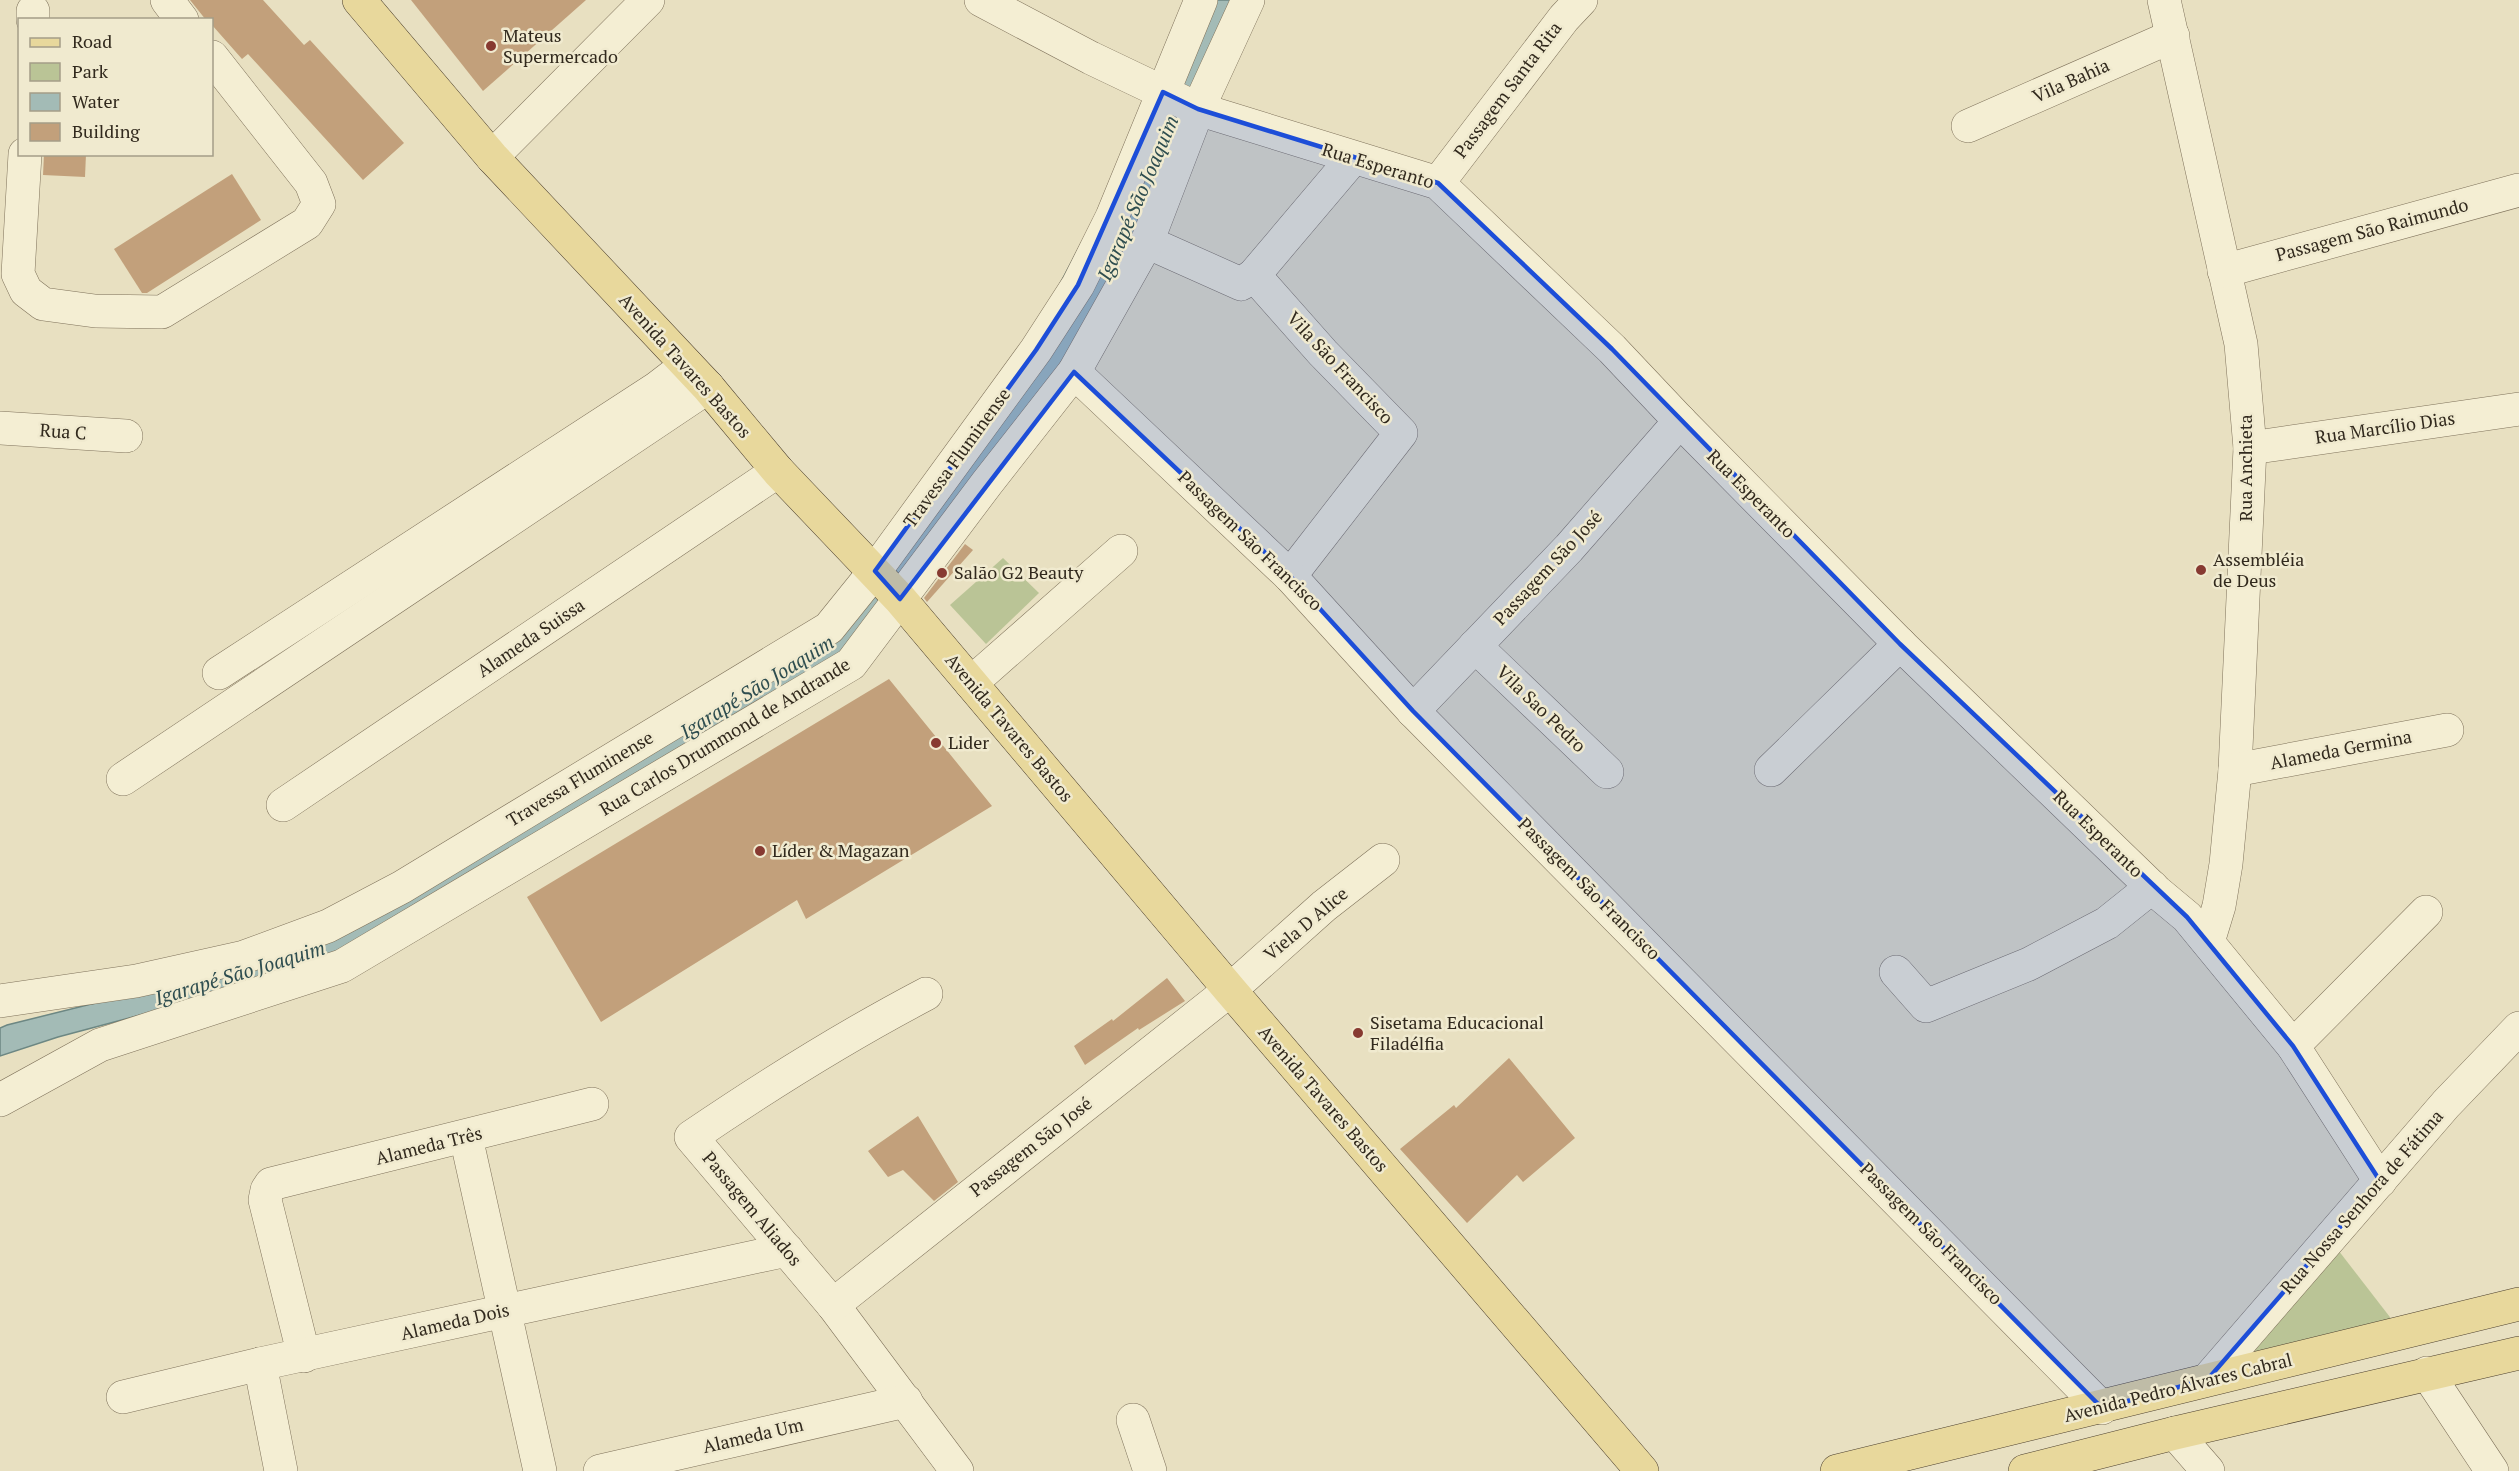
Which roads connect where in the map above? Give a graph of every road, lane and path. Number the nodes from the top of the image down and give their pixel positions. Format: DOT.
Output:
graph roads {
  1 [pos="166,0"];
  2 [pos="359,0"];
  3 [pos="648,0"];
  4 [pos="981,0"];
  5 [pos="1201,0"];
  6 [pos="1248,0"];
  7 [pos="1581,0"];
  8 [pos="2164,0"];
  9 [pos="180,18"];
  10 [pos="2174,36"];
  11 [pos="213,58"];
  12 [pos="1181,101"];
  13 [pos="1968,126"];
  14 [pos="25,156"];
  15 [pos="492,157"];
  16 [pos="1353,158"];
  17 [pos="1438,183"];
  18 [pos="2519,190"];
  19 [pos="1147,242"];
  20 [pos="2224,271"];
  21 [pos="1254,275"];
  22 [pos="1074,372"];
  23 [pos="698,376"];
  24 [pos="2519,409"];
  25 [pos="1680,421"];
  26 [pos="0,428"];
  27 [pos="126,436"];
  28 [pos="2250,448"];
  29 [pos="778,471"];
  30 [pos="1121,551"];
  31 [pos="1290,576"];
  32 [pos="887,585"];
  33 [pos="1900,644"];
  34 [pos="1475,646"];
  35 [pos="219,673"];
  36 [pos="971,683"];
  37 [pos="1413,711"];
  38 [pos="2447,730"];
  39 [pos="1771,770"];
  40 [pos="2235,770"];
  41 [pos="1607,772"];
  42 [pos="123,779"];
  43 [pos="283,805"];
  44 [pos="1383,860"];
  45 [pos="2152,887"];
  46 [pos="2426,912"];
  47 [pos="2208,942"];
  48 [pos="1896,972"];
  49 [pos="1230,990"];
  50 [pos="926,994"];
  51 [pos="0,1001"];
  52 [pos="2519,1028"];
  53 [pos="2293,1047"];
  54 [pos="0,1100"];
  55 [pos="592,1104"];
  56 [pos="465,1137"];
  57 [pos="2380,1181"];
  58 [pos="787,1250"];
  59 [pos="2519,1304"];
  60 [pos="833,1305"];
  61 [pos="504,1311"];
  62 [pos="2519,1353"];
  63 [pos="304,1356"];
  64 [pos="260,1364"];
  65 [pos="2427,1373"];
  66 [pos="2208,1379"];
  67 [pos="123,1397"];
  68 [pos="906,1401"];
  69 [pos="2102,1408"];
  70 [pos="1133,1420"];
  71 [pos="2175,1433"];
  72 [pos="281,1471"];
  73 [pos="540,1471"];
  74 [pos="600,1471"];
  75 [pos="957,1471"];
  76 [pos="1150,1471"];
  77 [pos="1642,1471"];
  78 [pos="1837,1471"];
  79 [pos="2025,1471"];
  80 [pos="2208,1471"];
  81 [pos="2492,1471"];
  1 -- 9 [label="street"];
  2 -- 15 [label="main road, Avenida Tavares Bastos"];
  3 -- 15 [label="street"];
  4 -- 12 [label="street, Rua Esperanto"];
  5 -- 12 [label="street, Travessa Fluminense"];
  6 -- 12 [label="street, Rua Carlos Drummond de Andrande"];
  7 -- 17 [label="street, Passagem Santa Rita"];
  8 -- 10 [label="street, Rua Anchieta"];
  10 -- 13 [label="street, Vila Bahia"];
  10 -- 20 [label="street, Rua Anchieta"];
  11 -- 14 [label="street"];
  12 -- 16 [label="street, Rua Esperanto"];
  12 -- 19 [label="street, Rua Carlos Drummond de Andrande"];
  12 -- 32 [label="street, Travessa Fluminense"];
  15 -- 23 [label="main road, Avenida Tavares Bastos"];
  16 -- 17 [label="street, Rua Esperanto"];
  16 -- 21 [label="street"];
  17 -- 25 [label="street, Rua Esperanto"];
  18 -- 20 [label="street, Passagem São Raimundo"];
  19 -- 21 [label="street"];
  19 -- 22 [label="street, Rua Carlos Drummond de Andrande"];
  20 -- 28 [label="street, Rua Anchieta"];
  21 -- 31 [label="street, Vila São Francisco"];
  22 -- 31 [label="street, Passagem São Francisco"];
  22 -- 32 [label="street, Rua Carlos Drummond de Andrande"];
  23 -- 29 [label="main road, Avenida Tavares Bastos"];
  23 -- 35 [label="street"];
  23 -- 42 [label="street"];
  24 -- 28 [label="street, Rua Marcílio Dias"];
  25 -- 33 [label="street, Rua Esperanto"];
  25 -- 34 [label="street, Passagem São José"];
  26 -- 27 [label="street, Rua C"];
  28 -- 40 [label="street, Rua Anchieta"];
  29 -- 32 [label="main road, Avenida Tavares Bastos"];
  29 -- 43 [label="street, Alameda Suissa"];
  30 -- 36 [label="street"];
  31 -- 37 [label="street, Passagem São Francisco"];
  32 -- 36 [label="main road, Avenida Tavares Bastos"];
  32 -- 51 [label="street, Travessa Fluminense"];
  32 -- 54 [label="street, Rua Carlos Drummond de Andrande"];
  33 -- 39 [label="street"];
  33 -- 45 [label="street, Rua Esperanto"];
  34 -- 37 [label="street, Passagem São José"];
  34 -- 41 [label="street, Vila Sao Pedro"];
  36 -- 49 [label="main road, Avenida Tavares Bastos"];
  37 -- 69 [label="street, Passagem São Francisco"];
  38 -- 40 [label="street, Alameda Germina"];
  40 -- 47 [label="street, Rua Anchieta"];
  44 -- 49 [label="street, Viela D Alice"];
  45 -- 47 [label="street, Rua Esperanto"];
  45 -- 48 [label="street"];
  46 -- 53 [label="street"];
  47 -- 53 [label="street, Rua Esperanto"];
  49 -- 60 [label="street, Passagem São José"];
  49 -- 77 [label="main road, Avenida Tavares Bastos"];
  50 -- 58 [label="street, Passagem Aliados"];
  52 -- 57 [label="street, Rua Nossa Senhora de Fátima"];
  53 -- 57 [label="street, Rua Esperanto"];
  55 -- 56 [label="street, Alameda Três"];
  56 -- 61 [label="street"];
  56 -- 63 [label="street, Alameda Três"];
  57 -- 66 [label="street, Rua Nossa Senhora de Fátima"];
  58 -- 60 [label="street, Passagem Aliados"];
  58 -- 61 [label="street, Alameda Dois"];
  59 -- 66 [label="main road, Avenida Pedro Álvares Cabral"];
  60 -- 68 [label="street, Passagem Aliados"];
  61 -- 63 [label="street, Alameda Dois"];
  61 -- 73 [label="street"];
  62 -- 65 [label="main road"];
  63 -- 64 [label="street, Alameda Dois"];
  64 -- 67 [label="street, Alameda Dois"];
  64 -- 72 [label="street"];
  65 -- 71 [label="main road"];
  65 -- 81 [label="street"];
  66 -- 69 [label="main road, Avenida Pedro Álvares Cabral"];
  68 -- 74 [label="street, Alameda Um"];
  68 -- 75 [label="street, Passagem Aliados"];
  69 -- 78 [label="main road, Avenida Pedro Álvares Cabral"];
  70 -- 76 [label="street"];
  71 -- 79 [label="main road"];
  71 -- 80 [label="street"];
}
